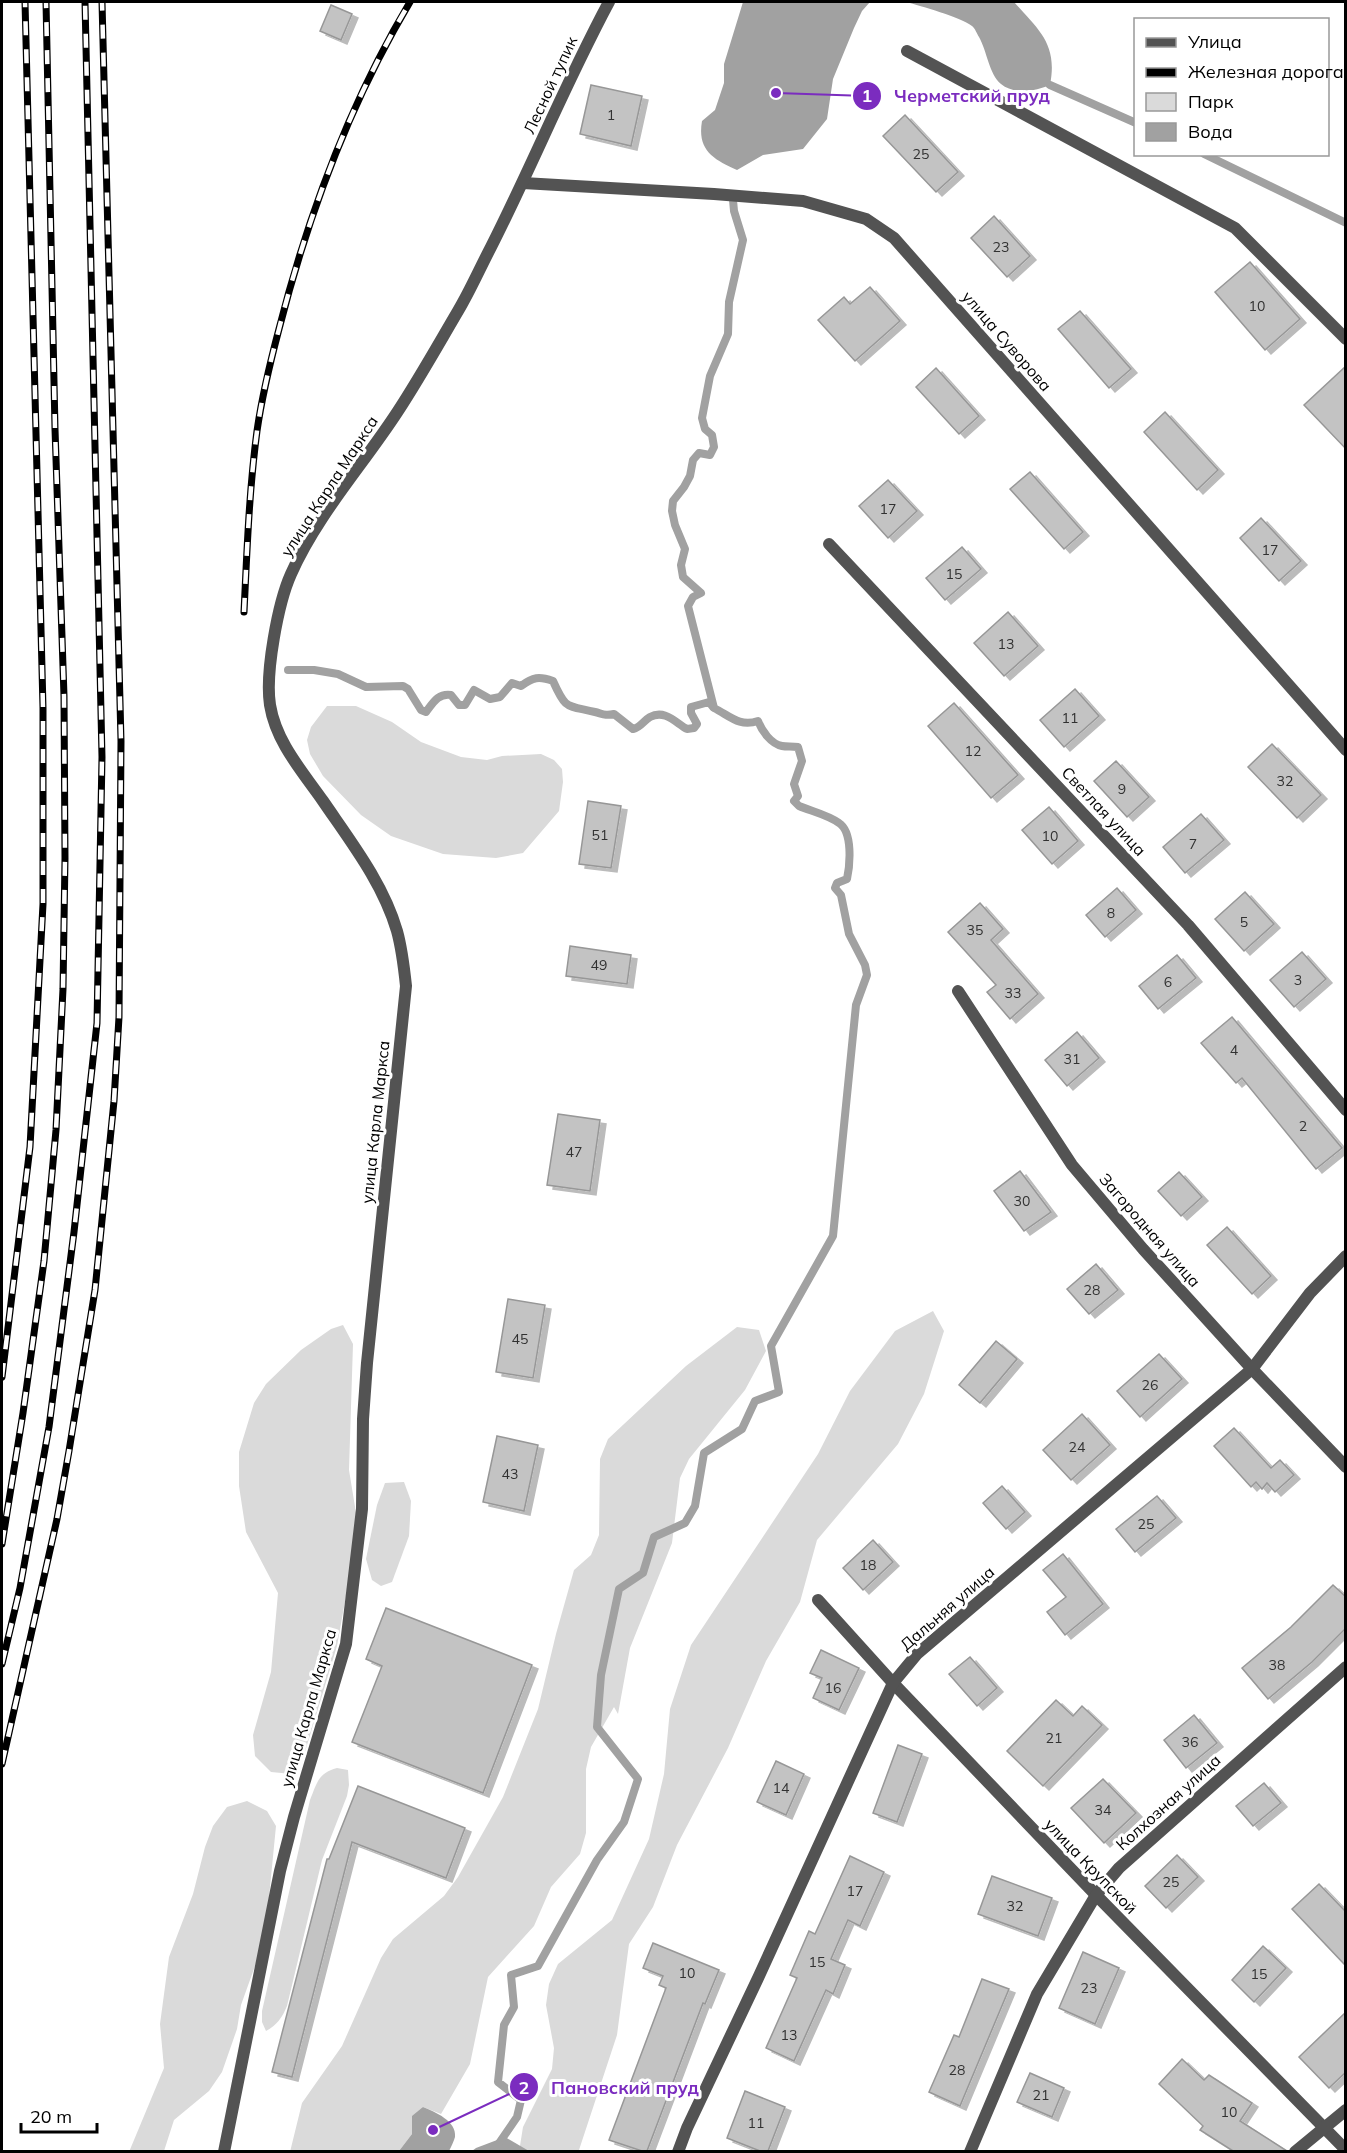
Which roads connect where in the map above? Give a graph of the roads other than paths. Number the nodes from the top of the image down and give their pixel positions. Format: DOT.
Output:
graph roads {
  1 [pos="609,2"];
  2 [pos="907,51"];
  3 [pos="523,183"];
  4 [pos="1346,339"];
  5 [pos="829,544"];
  6 [pos="1346,750"];
  7 [pos="958,991"];
  8 [pos="1346,1110"];
  9 [pos="1346,1256"];
  10 [pos="1252,1369"];
  11 [pos="1346,1467"];
  12 [pos="818,1600"];
  13 [pos="1346,1667"];
  14 [pos="893,1683"];
  15 [pos="1096,1895"];
  16 [pos="1346,2110"];
  17 [pos="1325,2128"];
  18 [pos="1346,2150"];
  19 [pos="224,2151"];
  20 [pos="678,2151"];
  21 [pos="970,2151"];
  22 [pos="1295,2151"];
  1 -- 3 [label="street, Лесной тупик"];
  2 -- 4 [label="street"];
  3 -- 6 [label="street, улица Суворова"];
  3 -- 19 [label="street, улица Карла Маркса"];
  5 -- 8 [label="street, Светлая улица"];
  7 -- 10 [label="street, Загородная улица"];
  9 -- 10 [label="street, Дальняя улица"];
  10 -- 11 [label="street, Загородная улица"];
  10 -- 14 [label="street, Дальняя улица"];
  12 -- 14 [label="street, улица Крупской"];
  13 -- 15 [label="street, Колхозная улица"];
  14 -- 15 [label="street, улица Крупской"];
  14 -- 20 [label="street, Дальняя улица"];
  15 -- 17 [label="street, улица Крупской"];
  15 -- 21 [label="street, Колхозная улица"];
  16 -- 17 [label="street"];
  17 -- 18 [label="street, улица Крупской"];
  17 -- 22 [label="street"];
}
